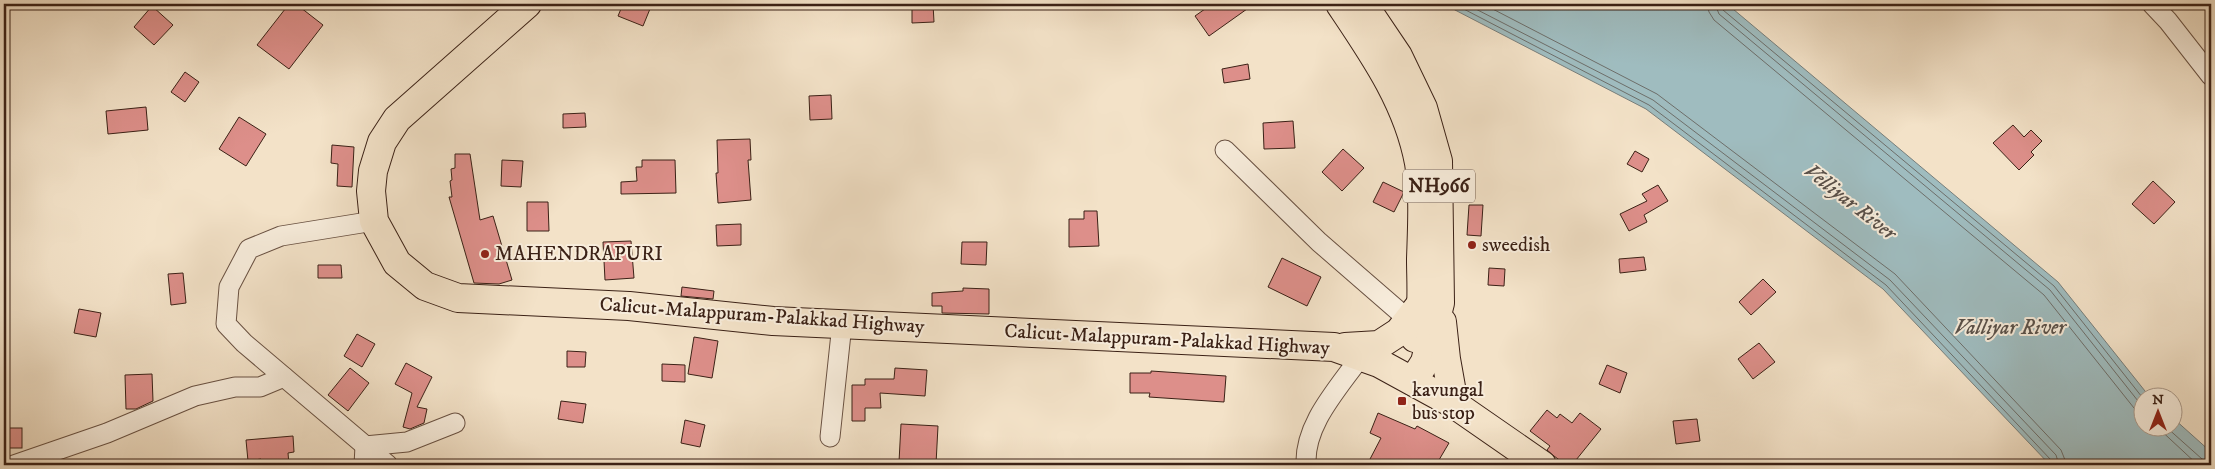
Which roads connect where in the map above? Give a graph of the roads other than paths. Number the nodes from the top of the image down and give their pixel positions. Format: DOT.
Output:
graph roads {
  1 [pos="527,4"];
  2 [pos="1340,4"];
  3 [pos="1363,4"];
  4 [pos="2152,4"];
  5 [pos="2211,76"];
  6 [pos="1225,150"];
  7 [pos="374,221"];
  8 [pos="1424,309"];
  9 [pos="842,324"];
  10 [pos="1334,347"];
  11 [pos="1361,356"];
  12 [pos="284,377"];
  13 [pos="1405,377"];
  14 [pos="1454,404"];
  15 [pos="455,423"];
  16 [pos="830,437"];
  17 [pos="365,446"];
  18 [pos="14,465"];
  19 [pos="364,465"];
  20 [pos="388,465"];
  21 [pos="1306,465"];
  22 [pos="1542,465"];
  1 -- 7 [label="highway, Calicut-Malappuram-Palakkad Highway"];
  2 -- 8 [label="highway, NH966"];
  3 -- 8 [label="highway, NH966"];
  4 -- 5 [label="street"];
  6 -- 8 [label="street"];
  7 -- 9 [label="highway, Calicut-Malappuram-Palakkad Highway"];
  7 -- 12 [label="street"];
  8 -- 10 [label="highway"];
  8 -- 13 [label="highway, NH966"];
  8 -- 14 [label="highway, NH966"];
  9 -- 10 [label="highway, Calicut-Malappuram-Palakkad Highway"];
  9 -- 16 [label="street"];
  10 -- 11 [label="highway, Calicut-Malappuram-Palakkad Highway"];
  11 -- 13 [label="highway, Calicut-Malappuram-Palakkad Highway"];
  11 -- 21 [label="street"];
  12 -- 17 [label="street"];
  12 -- 18 [label="street"];
  13 -- 14 [label="highway, Calicut-Malappuram-Palakkad Highway"];
  14 -- 22 [label="highway, Calicut-Malappuram-Palakkad Highway"];
  15 -- 17 [label="street"];
  17 -- 19 [label="street"];
  17 -- 20 [label="street"];
}
